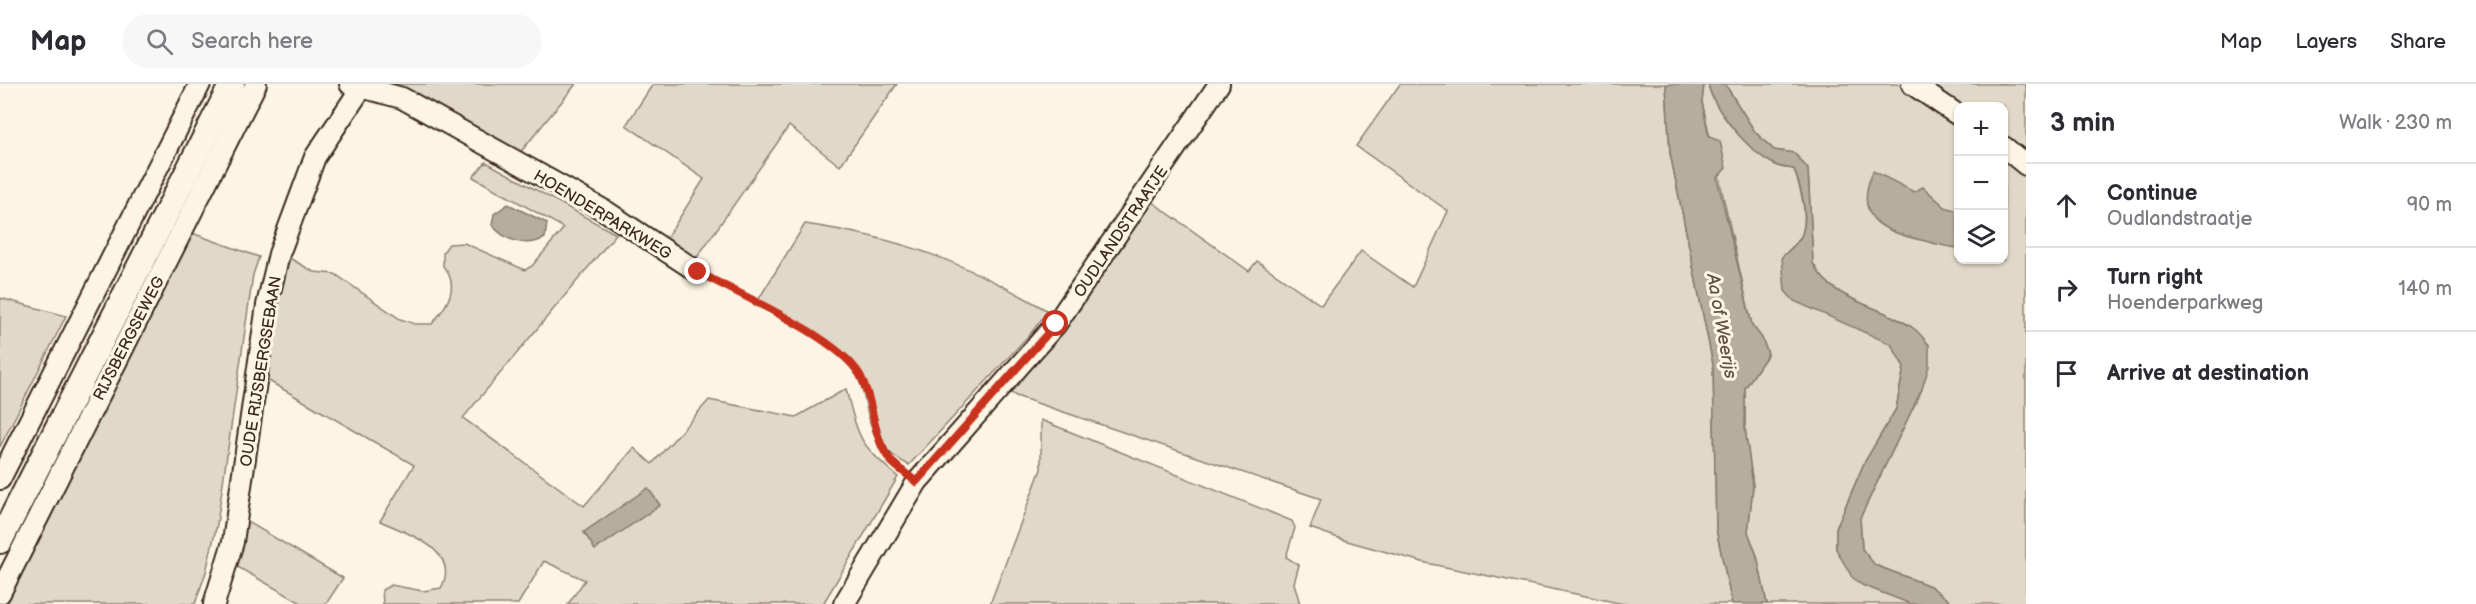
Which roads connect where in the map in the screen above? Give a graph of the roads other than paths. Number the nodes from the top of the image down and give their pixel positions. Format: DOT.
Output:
graph roads {
  1 [pos="200,84"];
  2 [pos="232,84"];
  3 [pos="256,84"];
  4 [pos="1219,84"];
  5 [pos="1912,84"];
  6 [pos="358,85"];
  7 [pos="1954,112"];
  8 [pos="2008,150"];
  9 [pos="2026,165"];
  10 [pos="698,272"];
  11 [pos="0,479"];
  12 [pos="0,541"];
  13 [pos="0,592"];
  14 [pos="214,604"];
  15 [pos="844,604"];
  1 -- 11 [label="street"];
  2 -- 12 [label="main road, RIJSBERGSEWEG"];
  3 -- 13 [label="street, RIJSBERGSEWEG"];
  4 -- 15 [label="street, OUDLANDSTRAATJE"];
  5 -- 7 [label="street"];
  6 -- 10 [label="street, HOENDERPARKWEG"];
  6 -- 14 [label="street, OUDE RIJSBERGSEBAAN"];
  8 -- 9 [label="street"];
}
